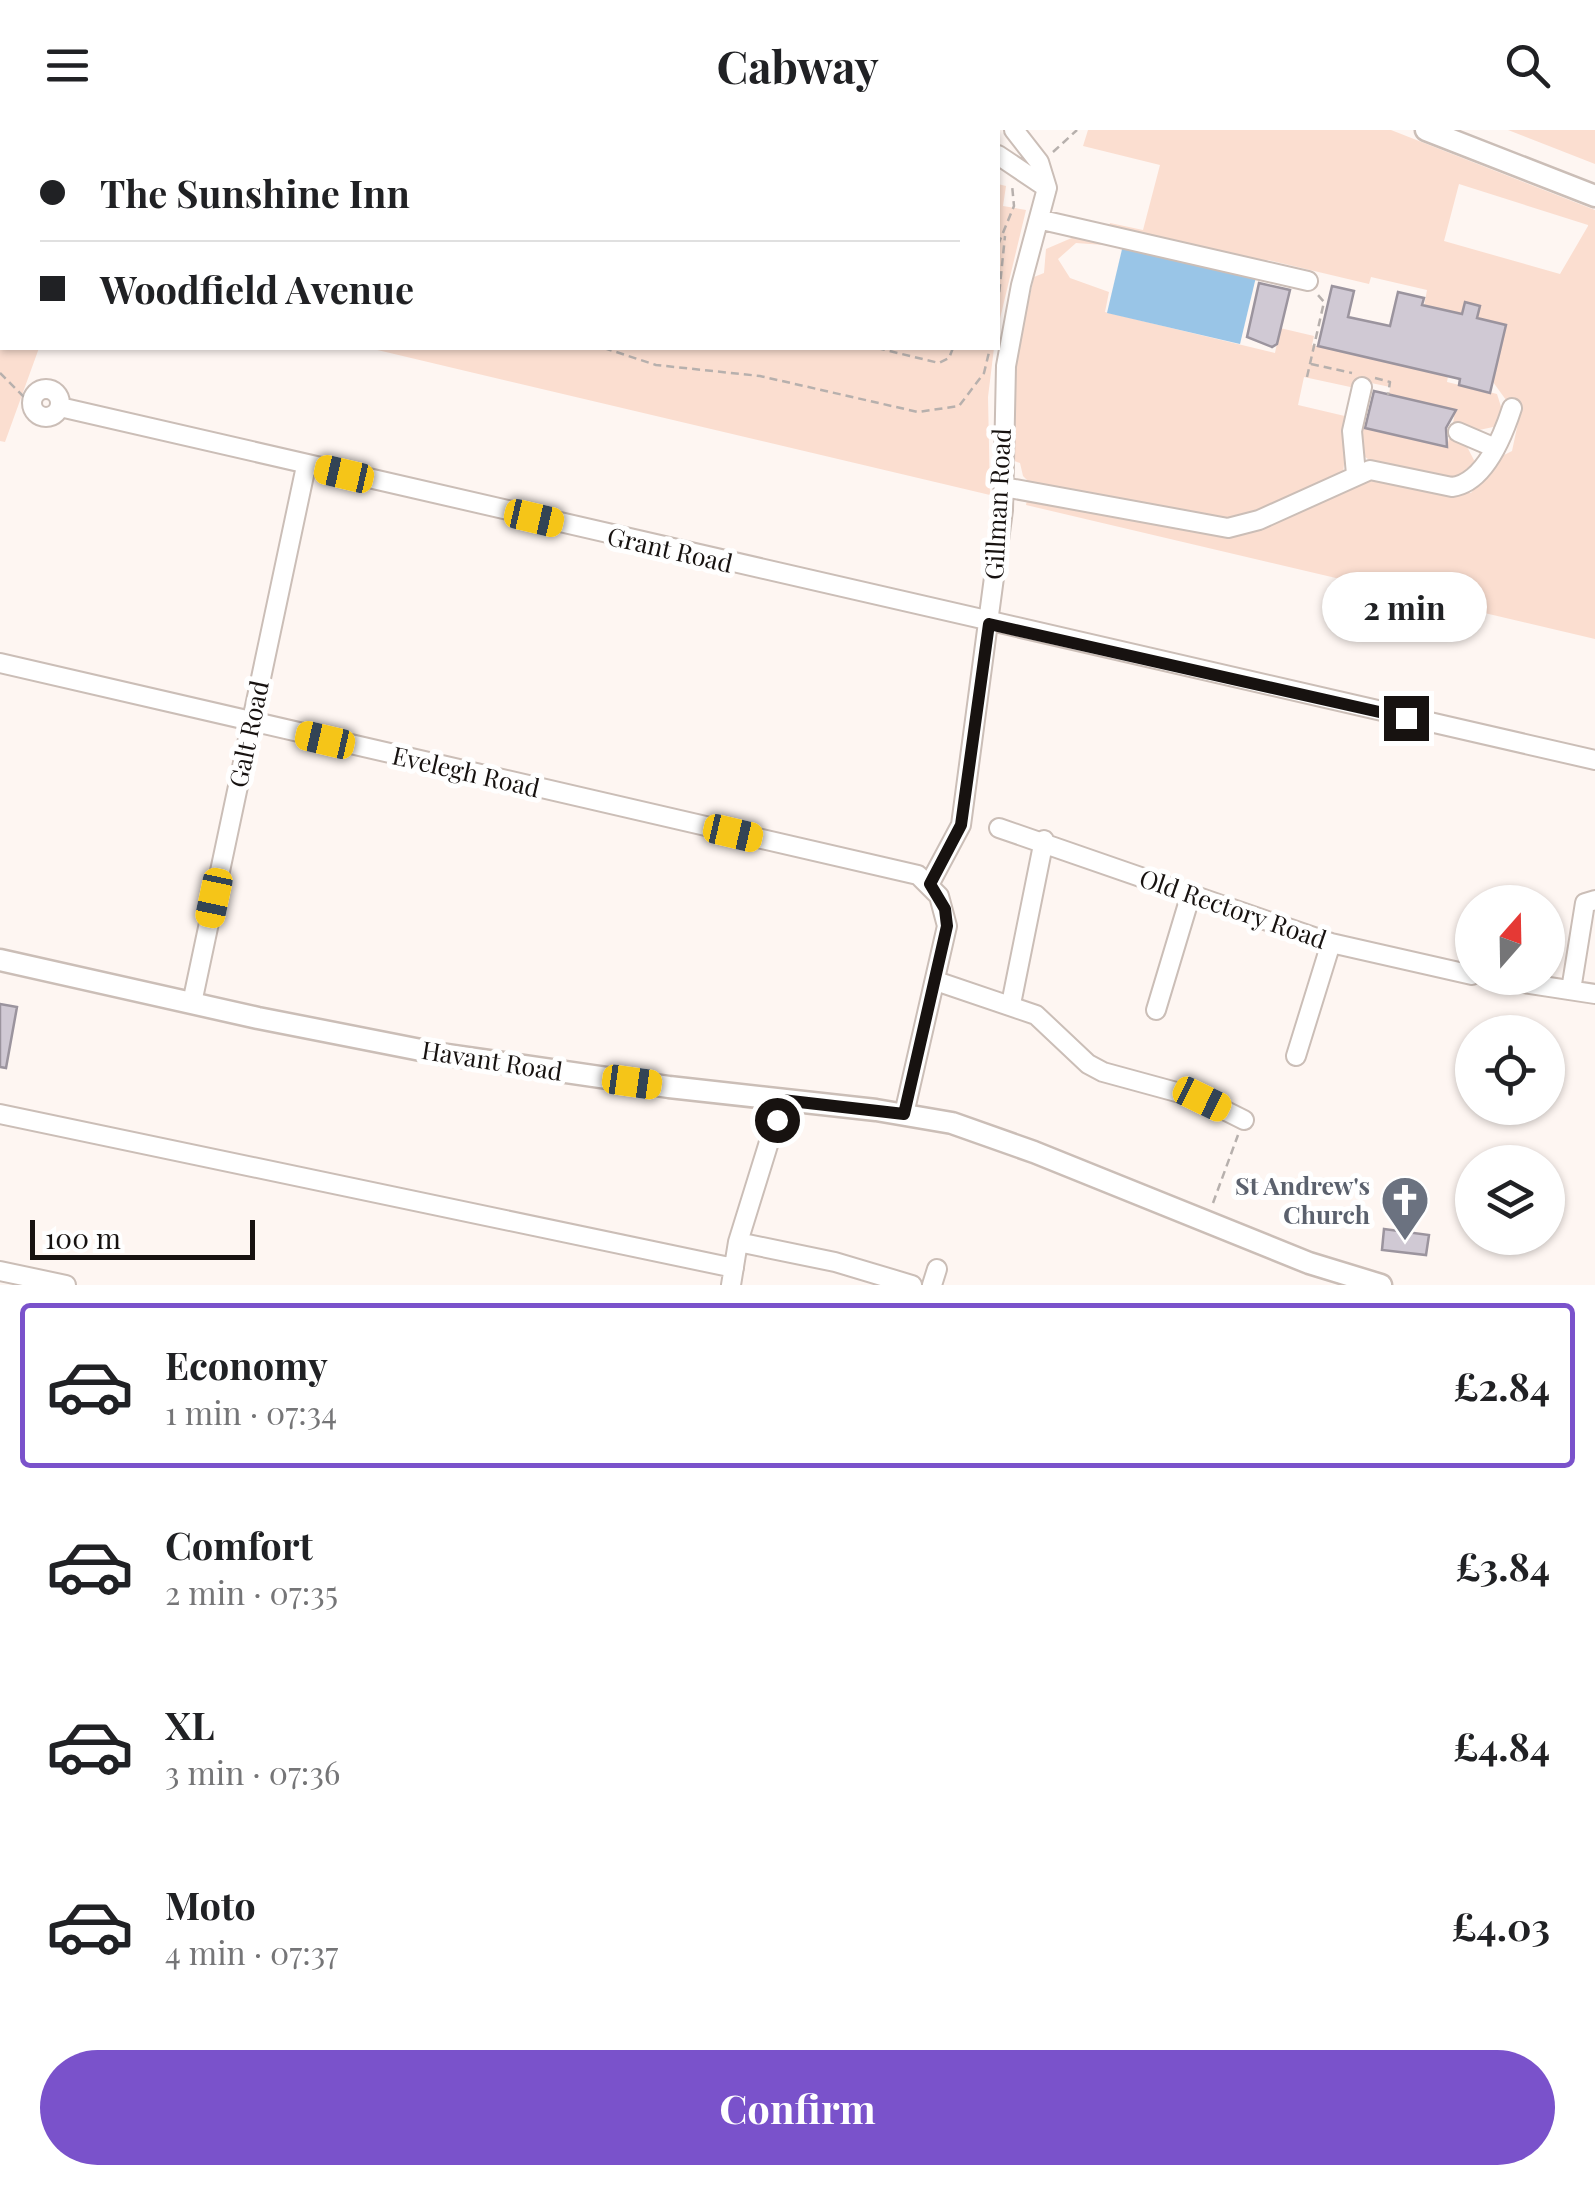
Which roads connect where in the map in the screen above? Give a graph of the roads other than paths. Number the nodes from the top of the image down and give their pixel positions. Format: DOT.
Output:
graph roads {
  1 [pos="1014,130"];
  2 [pos="1426,130"];
  3 [pos="1000,156"];
  4 [pos="1047,188"];
  5 [pos="1595,196"];
  6 [pos="1042,220"];
  7 [pos="1308,282"];
  8 [pos="1362,387"];
  9 [pos="33,397"];
  10 [pos="1512,408"];
  11 [pos="1458,432"];
  12 [pos="1493,447"];
  13 [pos="306,466"];
  14 [pos="1356,474"];
  15 [pos="1004,487"];
  16 [pos="989,624"];
  17 [pos="0,663"];
  18 [pos="251,722"];
  19 [pos="1595,760"];
  20 [pos="998,828"];
  21 [pos="1044,840"];
  22 [pos="930,884"];
  23 [pos="1190,898"];
  24 [pos="1595,900"];
  25 [pos="1331,943"];
  26 [pos="0,960"];
  27 [pos="1455,971"];
  28 [pos="936,981"];
  29 [pos="1565,989"];
  30 [pos="1572,990"];
  31 [pos="1595,994"];
  32 [pos="192,1003"];
  33 [pos="1012,1004"];
  34 [pos="1156,1010"];
  35 [pos="1296,1056"];
  36 [pos="782,1100"];
  37 [pos="0,1114"];
  38 [pos="904,1114"];
  39 [pos="1244,1120"];
  40 [pos="738,1242"];
  41 [pos="0,1272"];
  42 [pos="733,1277"];
  43 [pos="66,1285"];
  44 [pos="912,1285"];
  45 [pos="1381,1285"];
  1 -- 4 [label="street, Gillman Road"];
  2 -- 5 [label="main road"];
  3 -- 4 [label="street"];
  4 -- 6 [label="street, Gillman Road"];
  6 -- 7 [label="street"];
  6 -- 15 [label="street, Gillman Road"];
  8 -- 14 [label="street"];
  9 -- 13 [label="street, Grant Road"];
  10 -- 12 [label="street"];
  11 -- 12 [label="street"];
  12 -- 14 [label="street"];
  13 -- 16 [label="street, Grant Road"];
  13 -- 18 [label="street, Galt Road"];
  14 -- 15 [label="street"];
  15 -- 16 [label="street, Gillman Road"];
  16 -- 19 [label="street, Grant Road"];
  16 -- 22 [label="street, Gillman Road"];
  17 -- 18 [label="street, Evelegh Road"];
  18 -- 22 [label="street, Evelegh Road"];
  18 -- 32 [label="street, Galt Road"];
  20 -- 21 [label="street, Old Rectory Road"];
  21 -- 23 [label="street, Old Rectory Road"];
  21 -- 33 [label="street"];
  22 -- 28 [label="street"];
  23 -- 25 [label="street, Old Rectory Road"];
  23 -- 34 [label="street"];
  24 -- 30 [label="street"];
  25 -- 27 [label="street, Old Rectory Road"];
  25 -- 35 [label="street"];
  26 -- 32 [label="main road, Havant Road"];
  28 -- 33 [label="street"];
  28 -- 38 [label="street"];
  29 -- 30 [label="street"];
  30 -- 31 [label="street"];
  32 -- 36 [label="main road, Havant Road"];
  33 -- 39 [label="street"];
  36 -- 38 [label="main road, Havant Road"];
  36 -- 40 [label="street"];
  37 -- 42 [label="street"];
  38 -- 45 [label="main road, Havant Road"];
  40 -- 42 [label="street"];
  40 -- 44 [label="street"];
  41 -- 43 [label="street"];
}
